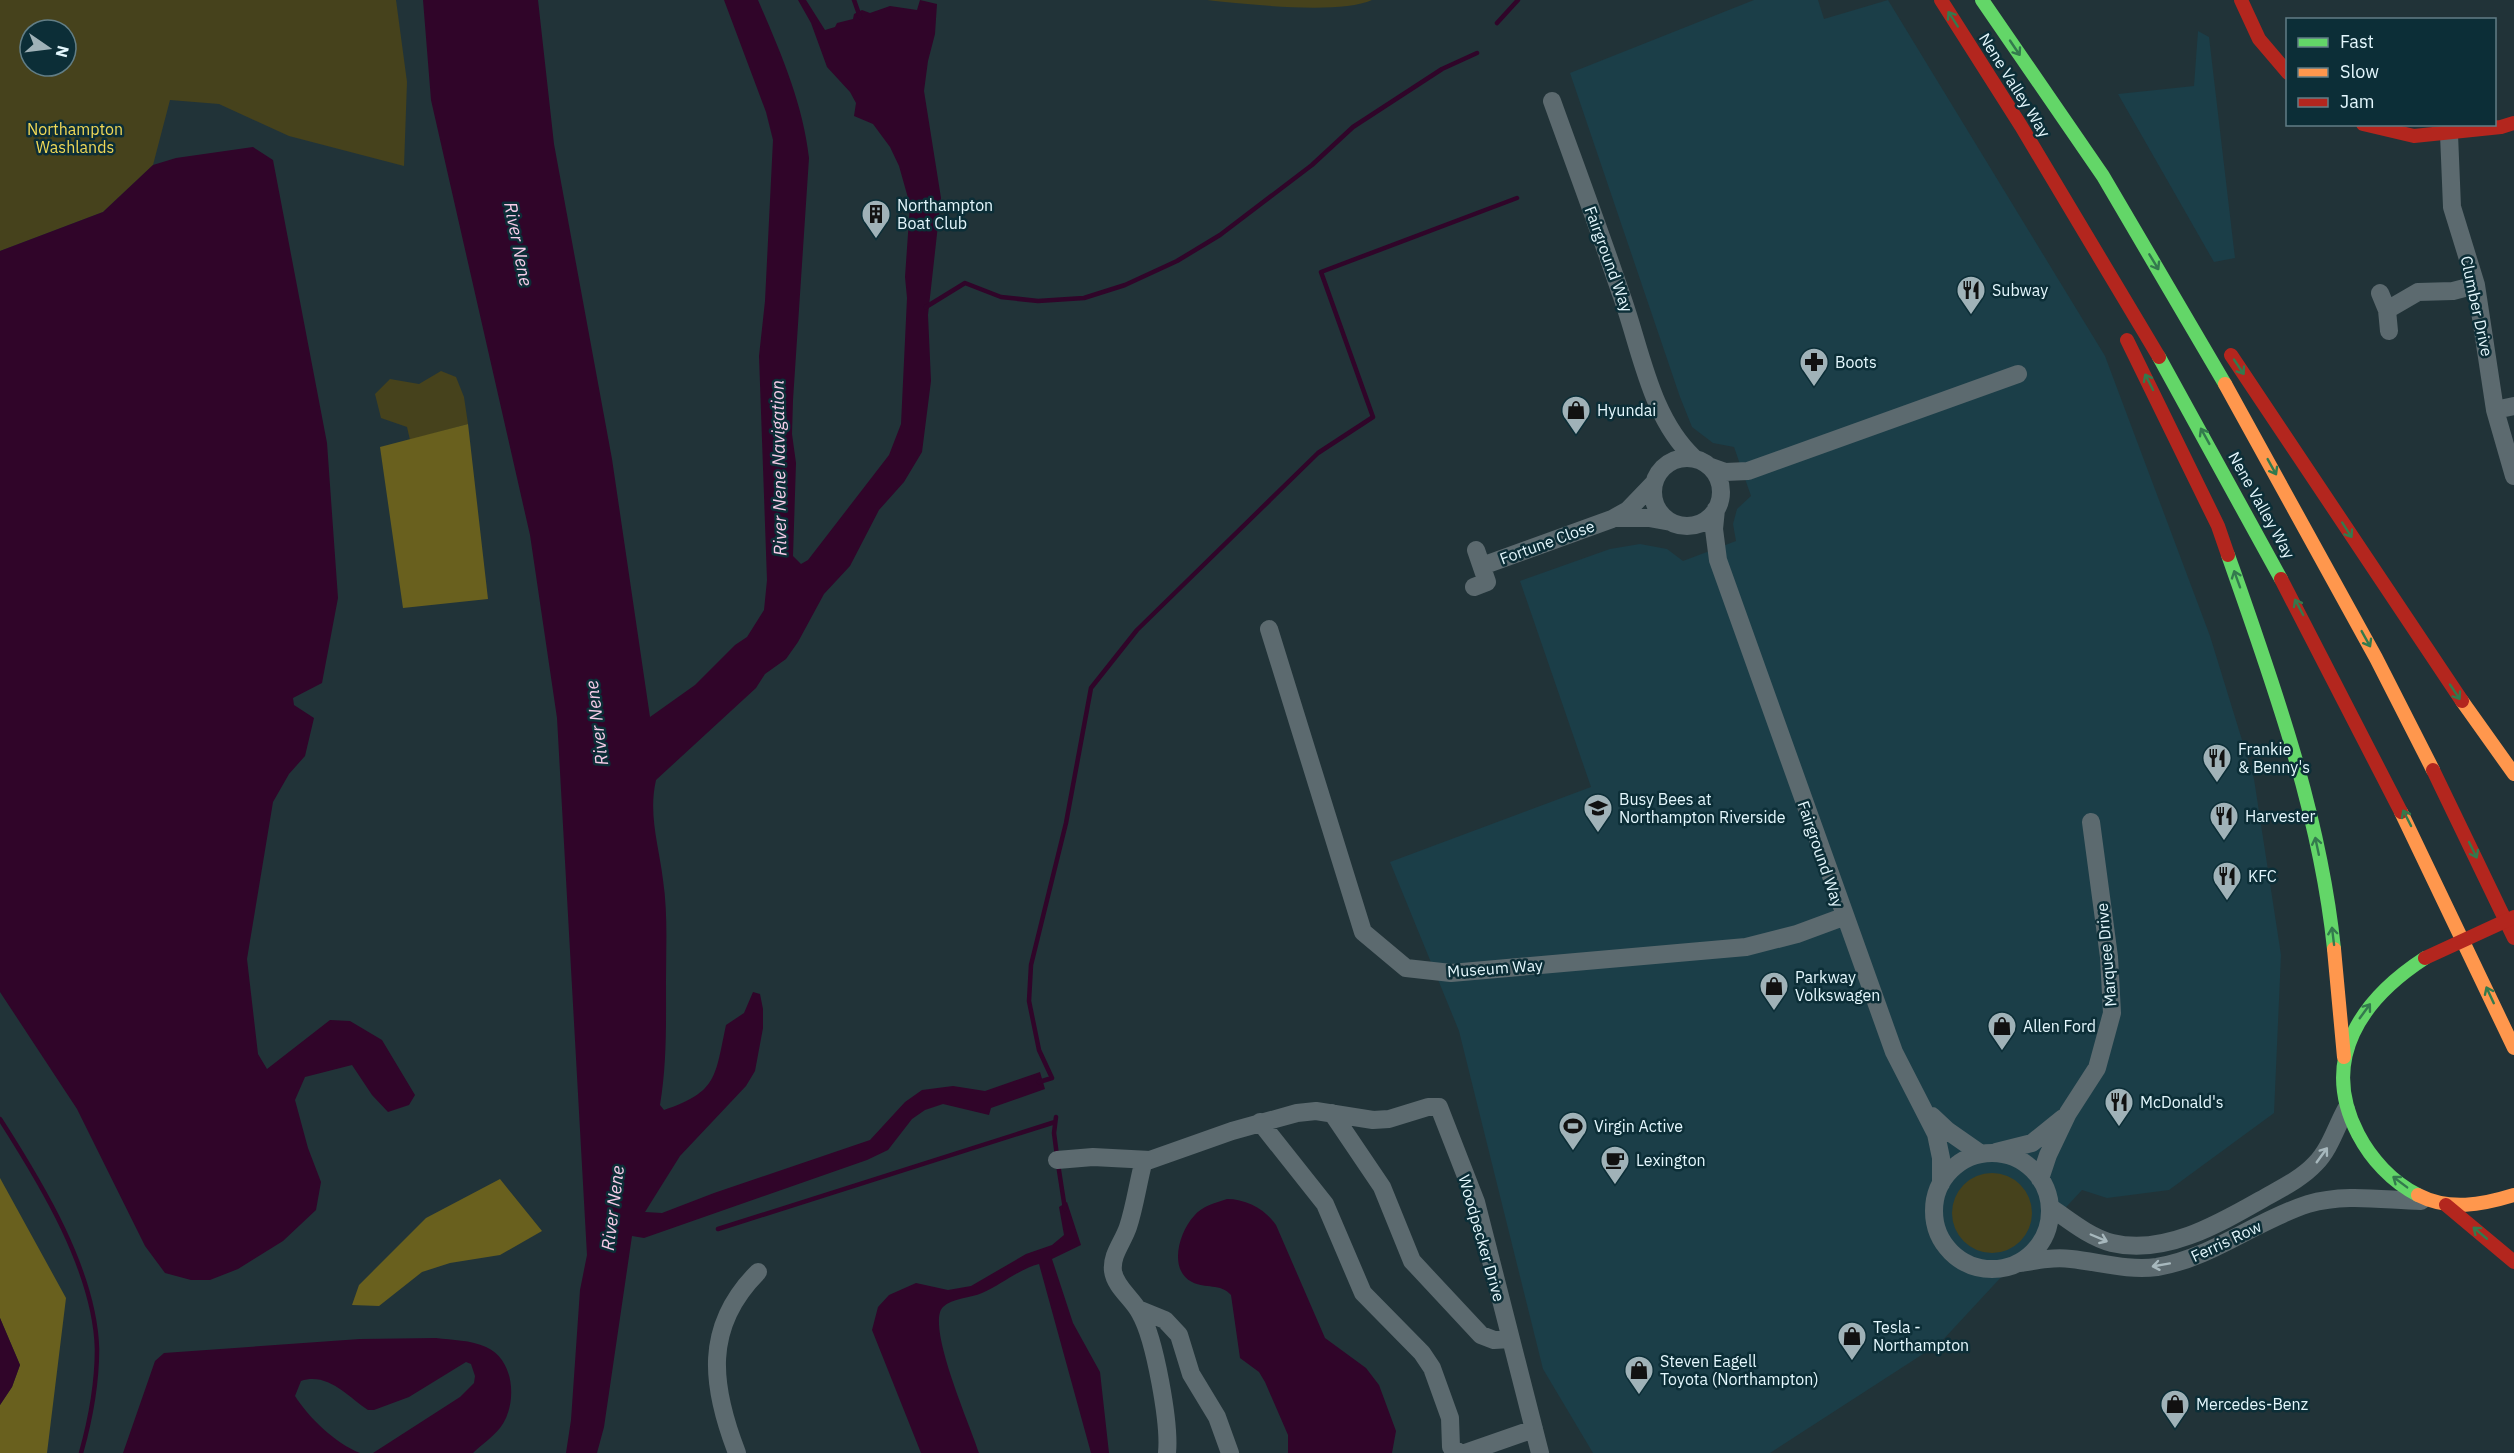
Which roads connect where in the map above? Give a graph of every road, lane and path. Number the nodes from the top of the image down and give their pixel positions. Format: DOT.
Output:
graph roads {
  1 [pos="1941,0"];
  2 [pos="1982,0"];
  3 [pos="2241,0"];
  4 [pos="2286,71"];
  5 [pos="1552,101"];
  6 [pos="2008,103"];
  7 [pos="2514,123"];
  8 [pos="2372,126"];
  9 [pos="2449,134"];
  10 [pos="2103,176"];
  11 [pos="2092,272"];
  12 [pos="2179,277"];
  13 [pos="2476,285"];
  14 [pos="2122,331"];
  15 [pos="2389,331"];
  16 [pos="2222,341"];
  17 [pos="2018,374"];
  18 [pos="2514,406"];
  19 [pos="2495,410"];
  20 [pos="1662,418"];
  21 [pos="1694,458"];
  22 [pos="1664,466"];
  23 [pos="1711,467"];
  24 [pos="1748,471"];
  25 [pos="2514,477"];
  26 [pos="1653,484"];
  27 [pos="1718,504"];
  28 [pos="1612,519"];
  29 [pos="1676,524"];
  30 [pos="1718,560"];
  31 [pos="1474,587"];
  32 [pos="1269,629"];
  33 [pos="2514,774"];
  34 [pos="2091,822"];
  35 [pos="1843,916"];
  36 [pos="2514,917"];
  37 [pos="2514,938"];
  38 [pos="2514,1048"];
  39 [pos="2344,1057"];
  40 [pos="1924,1109"];
  41 [pos="2346,1109"];
  42 [pos="1332,1113"];
  43 [pos="2068,1113"];
  44 [pos="1260,1122"];
  45 [pos="1988,1153"];
  46 [pos="1057,1160"];
  47 [pos="1144,1160"];
  48 [pos="2040,1179"];
  49 [pos="1941,1184"];
  50 [pos="2514,1195"];
  51 [pos="2438,1203"];
  52 [pos="2050,1207"];
  53 [pos="2514,1262"];
  54 [pos="2021,1263"];
  55 [pos="758,1272"];
  56 [pos="1138,1310"];
  57 [pos="1510,1339"];
  58 [pos="1534,1429"];
  59 [pos="737,1453"];
  60 [pos="1167,1453"];
  61 [pos="1230,1453"];
  62 [pos="1462,1453"];
  63 [pos="1540,1453"];
  6 -- 1 [label="main road, Nene Valley Way, one-way"];
  2 -- 10 [label="main road, Nene Valley Way, one-way"];
  3 -- 4 [label="main road"];
  5 -- 20 [label="street, Fairground Way"];
  6 -- 11 [label="main road"];
  38 -- 6 [label="main road, Nene Valley Way, one-way"];
  7 -- 9 [label="main road"];
  8 -- 9 [label="main road"];
  9 -- 13 [label="street, Clumber Drive"];
  10 -- 12 [label="main road"];
  10 -- 37 [label="main road, Nene Valley Way, one-way"];
  13 -- 15 [label="street"];
  13 -- 19 [label="street, Clumber Drive"];
  39 -- 14 [label="main road, one-way"];
  16 -- 33 [label="main road, one-way"];
  17 -- 24 [label="street"];
  18 -- 19 [label="street"];
  19 -- 25 [label="street, Clumber Drive"];
  20 -- 21 [label="street"];
  20 -- 22 [label="street"];
  21 -- 22 [label="street"];
  21 -- 23 [label="street"];
  22 -- 26 [label="street"];
  23 -- 24 [label="street"];
  23 -- 27 [label="street"];
  24 -- 27 [label="street"];
  26 -- 28 [label="street"];
  26 -- 29 [label="street"];
  27 -- 29 [label="street"];
  27 -- 30 [label="street"];
  28 -- 29 [label="street"];
  28 -- 31 [label="street, Fortune Close"];
  29 -- 30 [label="street"];
  30 -- 35 [label="street, Fairground Way"];
  32 -- 35 [label="street, Museum Way"];
  34 -- 43 [label="street, Marquee Drive"];
  35 -- 40 [label="street, Fairground Way"];
  39 -- 36 [label="main road, one-way, bridge"];
  39 -- 41 [label="main road"];
  40 -- 45 [label="street"];
  40 -- 49 [label="street, Fairground Way"];
  51 -- 41 [label="main road, one-way"];
  52 -- 41 [label="street, Ferris Row, one-way"];
  42 -- 44 [label="street, Woodpecker Drive"];
  42 -- 57 [label="street"];
  42 -- 57 [label="street, Woodpecker Drive"];
  43 -- 45 [label="street"];
  43 -- 48 [label="street"];
  44 -- 47 [label="street, Woodpecker Drive"];
  44 -- 62 [label="street"];
  45 -- 48 [label="street"];
  45 -- 49 [label="street"];
  46 -- 47 [label="street, Woodpecker Drive"];
  47 -- 56 [label="street"];
  48 -- 52 [label="street"];
  49 -- 54 [label="street"];
  50 -- 51 [label="main road"];
  53 -- 51 [label="main road, one-way"];
  51 -- 54 [label="street, Ferris Row, one-way"];
  52 -- 54 [label="street"];
  55 -- 59 [label="street"];
  56 -- 60 [label="street"];
  56 -- 61 [label="street"];
  57 -- 58 [label="street, Woodpecker Drive"];
  58 -- 62 [label="street"];
  58 -- 63 [label="street, Woodpecker Drive"];
}
